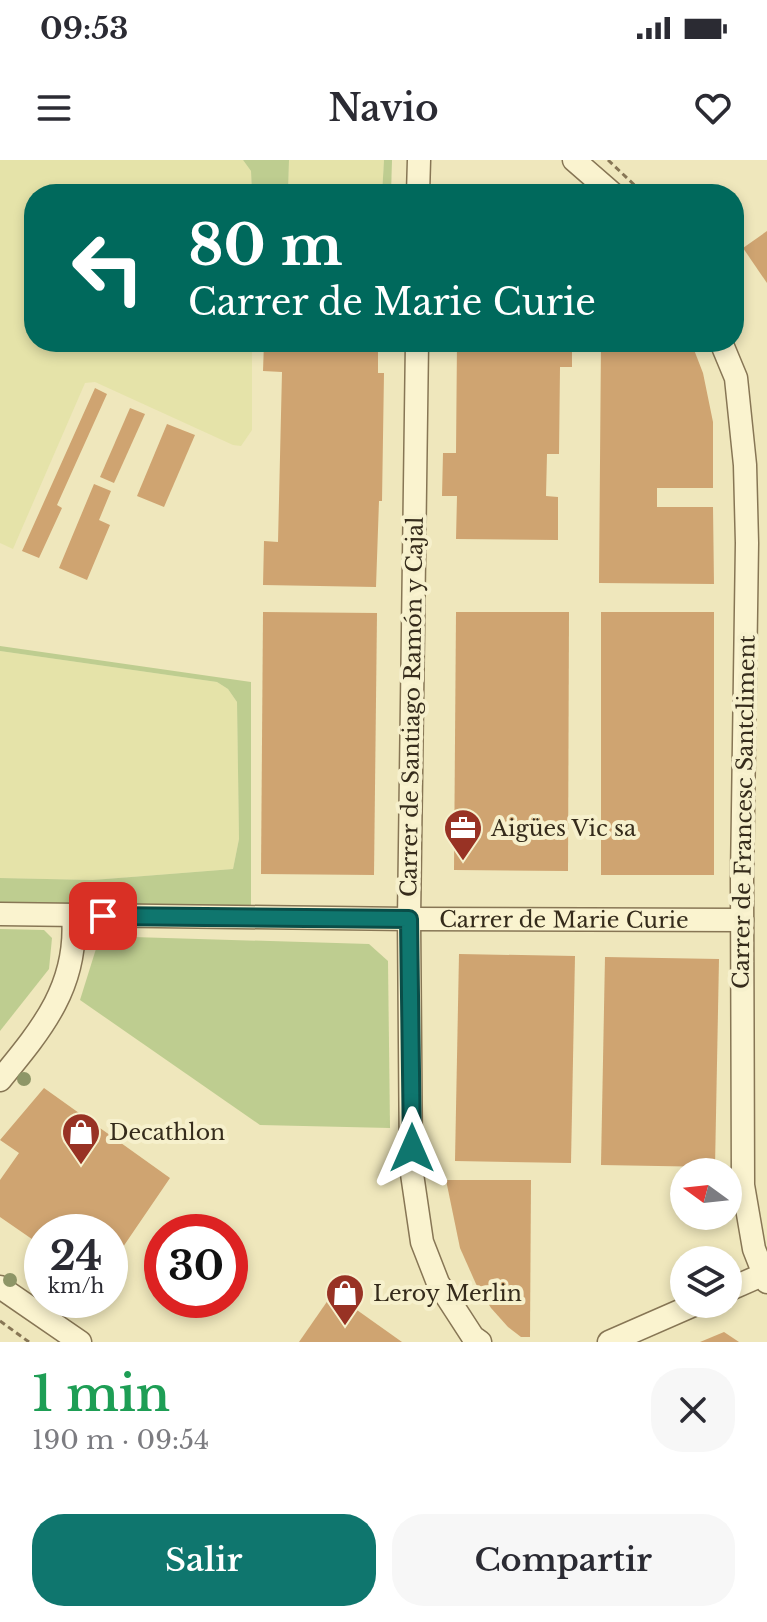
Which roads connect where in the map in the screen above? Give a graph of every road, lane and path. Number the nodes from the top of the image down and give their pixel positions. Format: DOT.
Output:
graph roads {
  1 [pos="419,160"];
  2 [pos="574,160"];
  3 [pos="418,184"];
  4 [pos="602,184"];
  5 [pos="417,352"];
  6 [pos="725,352"];
  7 [pos="0,914"];
  8 [pos="73,915"];
  9 [pos="409,919"];
  10 [pos="742,920"];
  11 [pos="0,1080"];
  12 [pos="765,1278"];
  13 [pos="742,1285"];
  14 [pos="0,1287"];
  15 [pos="670,1315"];
  16 [pos="0,1321"];
  17 [pos="29,1342"];
  18 [pos="80,1342"];
  19 [pos="480,1342"];
  20 [pos="609,1342"];
  1 -- 3 [label="street"];
  2 -- 4 [label="street"];
  5 -- 9 [label="street, Carrer de Santiago Ramón y Cajal"];
  6 -- 10 [label="street, Carrer de Francesc Santcliment"];
  7 -- 8 [label="street, Carrer de Marie Curie"];
  8 -- 9 [label="street, Carrer de Marie Curie"];
  8 -- 11 [label="street"];
  9 -- 10 [label="street, Carrer de Marie Curie"];
  9 -- 19 [label="street, Carrer de Santiago Ramón y Cajal"];
  10 -- 12 [label="street, Carrer de Francesc Santcliment"];
  12 -- 13 [label="street"];
  14 -- 18 [label="street"];
  15 -- 20 [label="street"];
  16 -- 17 [label="path"];
}
